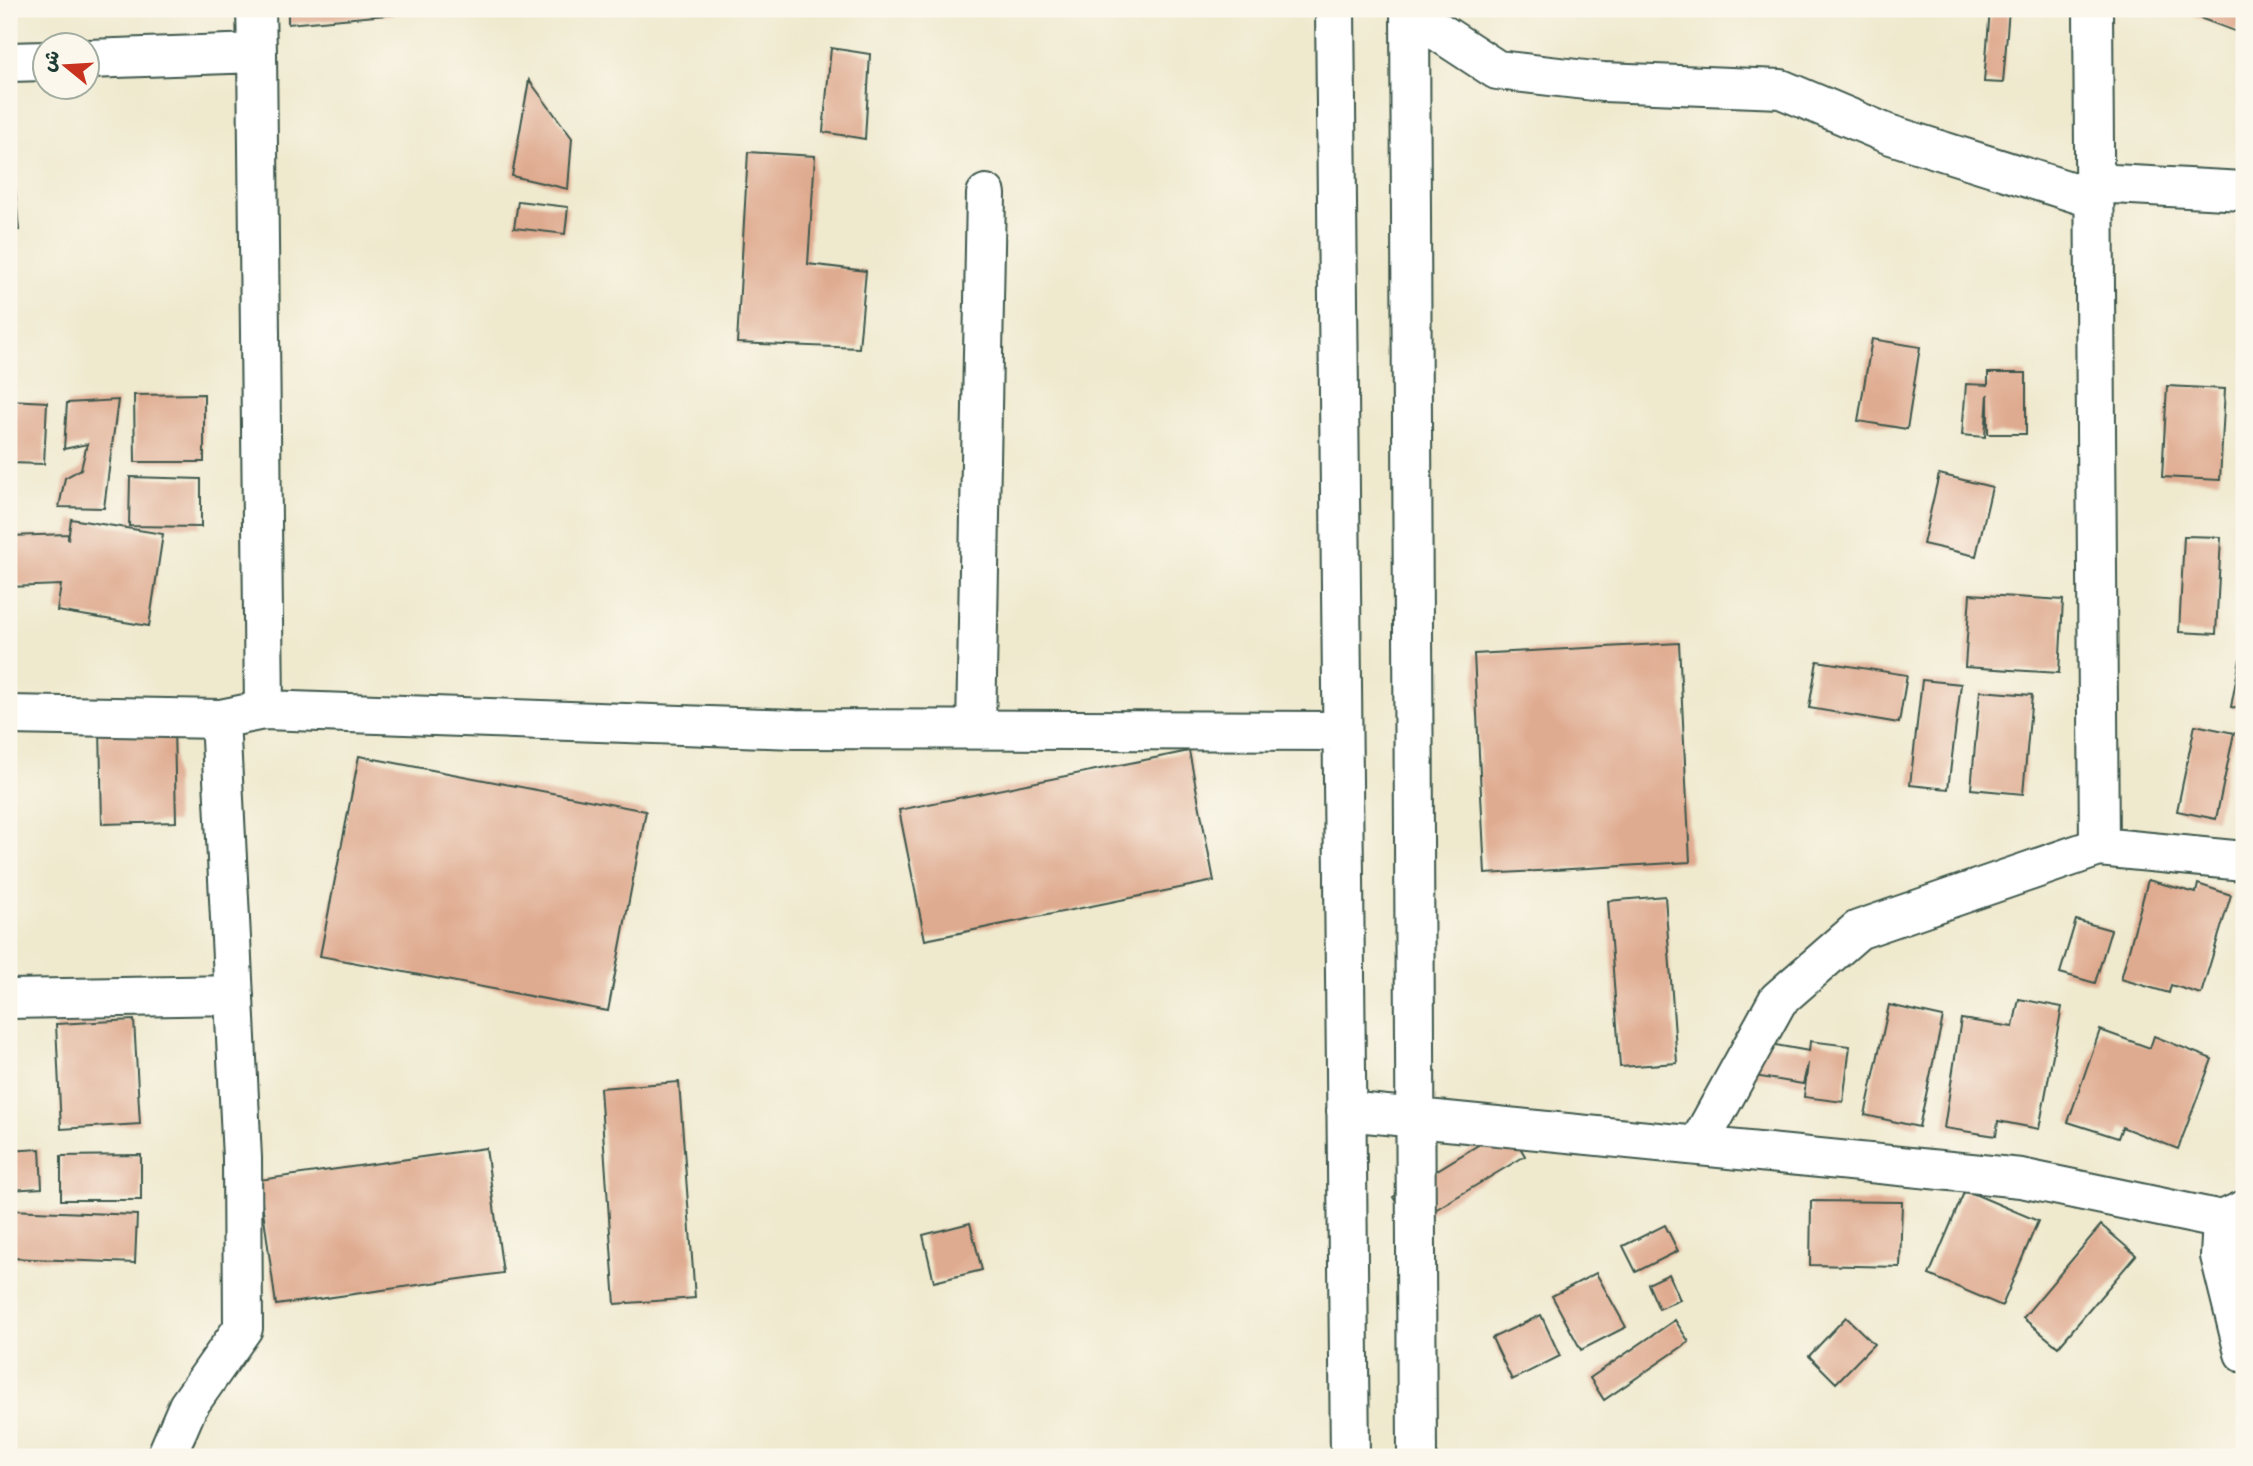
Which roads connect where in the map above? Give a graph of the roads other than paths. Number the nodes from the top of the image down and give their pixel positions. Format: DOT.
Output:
graph roads {
  1 [pos="256,9"];
  2 [pos="1335,9"];
  3 [pos="2093,9"];
  4 [pos="1410,11"];
  5 [pos="257,53"];
  6 [pos="102,59"];
  7 [pos="32,61"];
  8 [pos="9,62"];
  9 [pos="2094,191"];
  10 [pos="2244,191"];
  11 [pos="986,194"];
  12 [pos="264,710"];
  13 [pos="9,715"];
  14 [pos="220,719"];
  15 [pos="976,729"];
  16 [pos="1342,731"];
  17 [pos="2099,847"];
  18 [pos="2244,861"];
  19 [pos="234,995"];
  20 [pos="9,999"];
  21 [pos="1346,1111"];
  22 [pos="1415,1117"];
  23 [pos="1698,1145"];
  24 [pos="2233,1215"];
  25 [pos="2244,1353"];
  26 [pos="166,1457"];
  27 [pos="1350,1457"];
  28 [pos="1417,1457"];
  1 -- 5 [label="street"];
  2 -- 16 [label="street"];
  3 -- 9 [label="street"];
  4 -- 9 [label="street"];
  4 -- 22 [label="street"];
  5 -- 6 [label="street"];
  5 -- 12 [label="street"];
  7 -- 8 [label="street"];
  9 -- 10 [label="street"];
  9 -- 17 [label="street"];
  11 -- 15 [label="street"];
  12 -- 14 [label="street"];
  12 -- 15 [label="street"];
  13 -- 14 [label="street"];
  14 -- 19 [label="street"];
  15 -- 16 [label="street"];
  16 -- 21 [label="street"];
  17 -- 18 [label="street"];
  17 -- 23 [label="street"];
  19 -- 20 [label="street"];
  19 -- 26 [label="street"];
  21 -- 22 [label="street"];
  21 -- 27 [label="street"];
  22 -- 23 [label="street"];
  22 -- 28 [label="street"];
  23 -- 24 [label="street"];
  24 -- 25 [label="street"];
}
